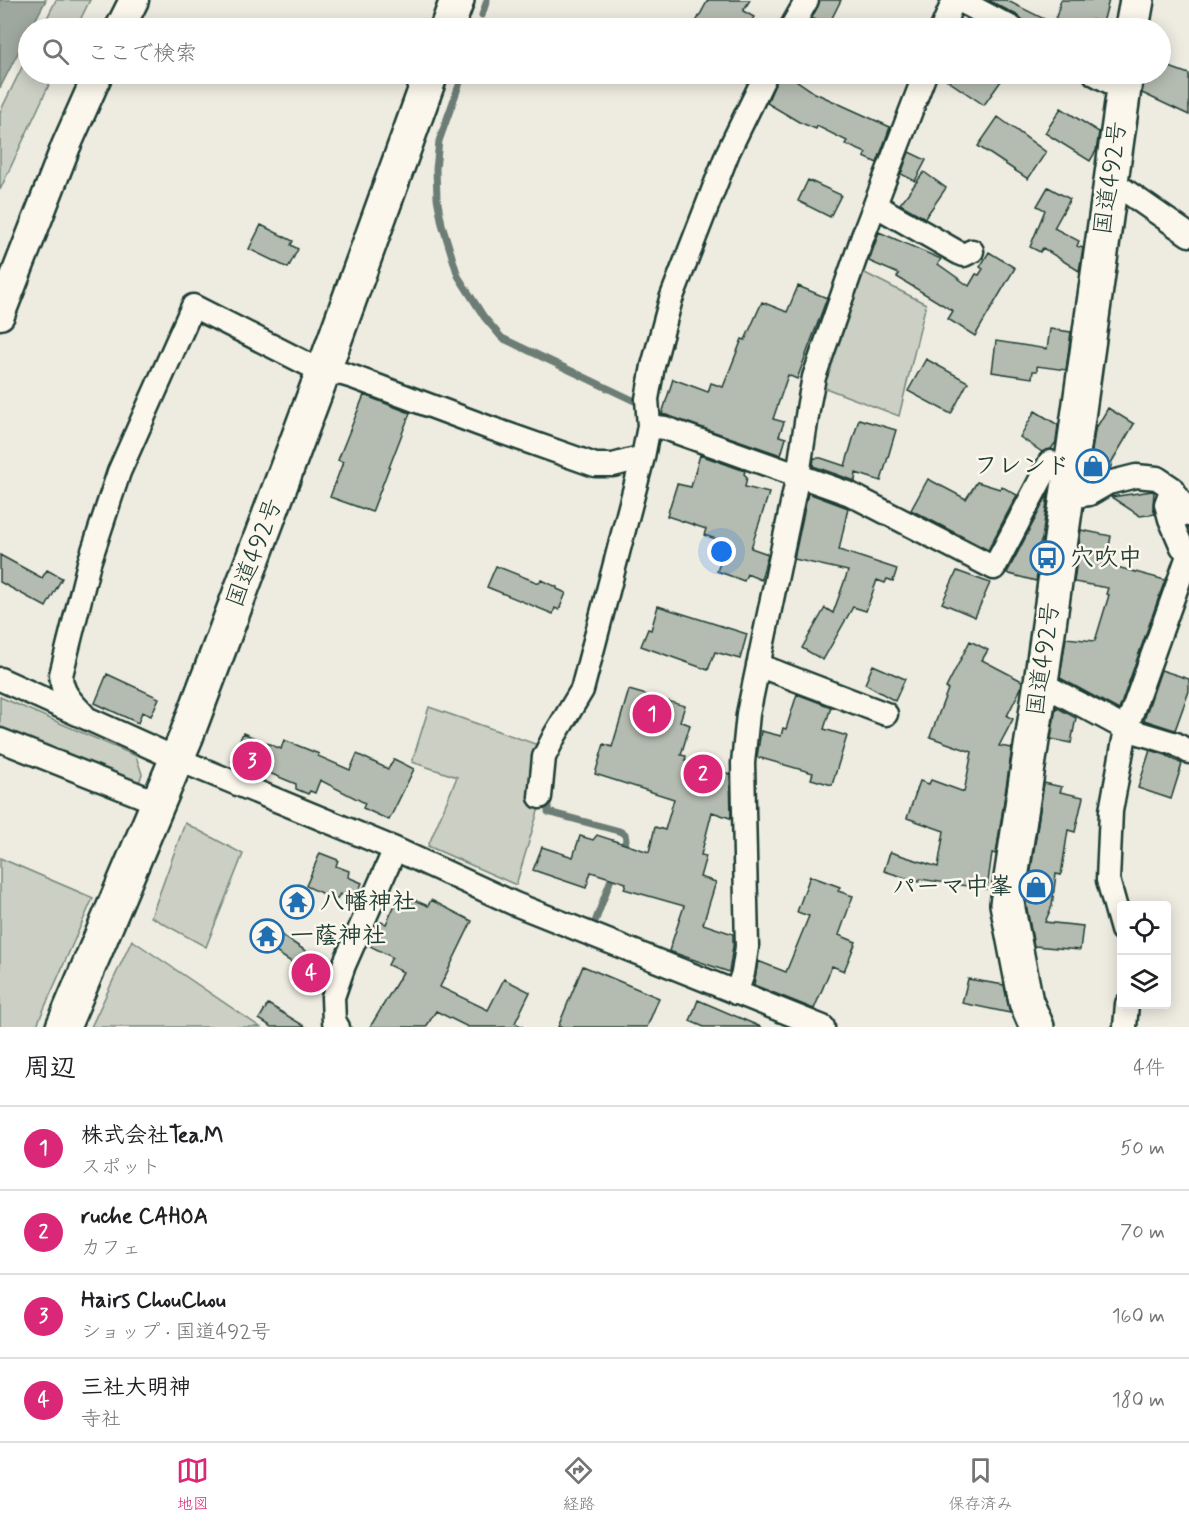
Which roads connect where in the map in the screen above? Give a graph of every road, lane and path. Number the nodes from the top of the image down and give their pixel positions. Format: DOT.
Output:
graph roads {
  1 [pos="134,0"];
  2 [pos="457,0"];
  3 [pos="807,0"];
  4 [pos="954,0"];
  5 [pos="959,0"];
  6 [pos="1137,0"];
  7 [pos="125,18"];
  8 [pos="451,18"];
  9 [pos="797,18"];
  10 [pos="946,18"];
  11 [pos="993,18"];
  12 [pos="1134,18"];
  13 [pos="94,84"];
  14 [pos="427,84"];
  15 [pos="761,84"];
  16 [pos="921,84"];
  17 [pos="1124,84"];
  18 [pos="1110,185"];
  19 [pos="875,205"];
  20 [pos="1189,235"];
  21 [pos="972,251"];
  22 [pos="0,315"];
  23 [pos="323,372"];
  24 [pos="649,426"];
  25 [pos="643,456"];
  26 [pos="798,475"];
  27 [pos="1068,485"];
  28 [pos="1172,488"];
  29 [pos="1189,515"];
  30 [pos="1189,553"];
  31 [pos="758,665"];
  32 [pos="0,679"];
  33 [pos="1041,683"];
  34 [pos="886,714"];
  35 [pos="84,716"];
  36 [pos="1126,729"];
  37 [pos="0,740"];
  38 [pos="1189,753"];
  39 [pos="177,759"];
  40 [pos="540,797"];
  41 [pos="159,803"];
  42 [pos="395,849"];
  43 [pos="1117,912"];
  44 [pos="736,993"];
  45 [pos="1126,1009"];
  46 [pos="63,1027"];
  47 [pos="338,1027"];
  48 [pos="823,1027"];
  49 [pos="1037,1027"];
  50 [pos="1125,1027"];
  1 -- 7 [label="street"];
  2 -- 8 [label="highway"];
  3 -- 9 [label="street"];
  4 -- 10 [label="street"];
  5 -- 11 [label="street"];
  6 -- 12 [label="highway"];
  13 -- 22 [label="street"];
  14 -- 23 [label="highway, 国道492号"];
  15 -- 24 [label="street"];
  16 -- 19 [label="street"];
  17 -- 18 [label="highway, 国道492号"];
  18 -- 20 [label="street"];
  18 -- 27 [label="highway, 国道492号"];
  19 -- 21 [label="street"];
  19 -- 26 [label="street"];
  23 -- 25 [label="street"];
  23 -- 35 [label="street"];
  23 -- 39 [label="highway, 国道492号"];
  24 -- 25 [label="street"];
  24 -- 26 [label="street"];
  25 -- 40 [label="street"];
  26 -- 27 [label="street"];
  26 -- 31 [label="street"];
  27 -- 28 [label="street"];
  27 -- 33 [label="highway, 国道492号"];
  28 -- 29 [label="street"];
  28 -- 30 [label="street"];
  30 -- 36 [label="street"];
  31 -- 34 [label="street"];
  31 -- 44 [label="street"];
  32 -- 35 [label="street"];
  33 -- 36 [label="street"];
  33 -- 49 [label="highway, 国道492号"];
  35 -- 39 [label="street"];
  36 -- 38 [label="street"];
  36 -- 43 [label="street"];
  37 -- 41 [label="street"];
  39 -- 41 [label="highway, 国道492号"];
  39 -- 42 [label="street"];
  41 -- 46 [label="highway, 国道492号"];
  42 -- 44 [label="street"];
  42 -- 47 [label="street"];
  44 -- 48 [label="street"];
  45 -- 50 [label="street"];
}
